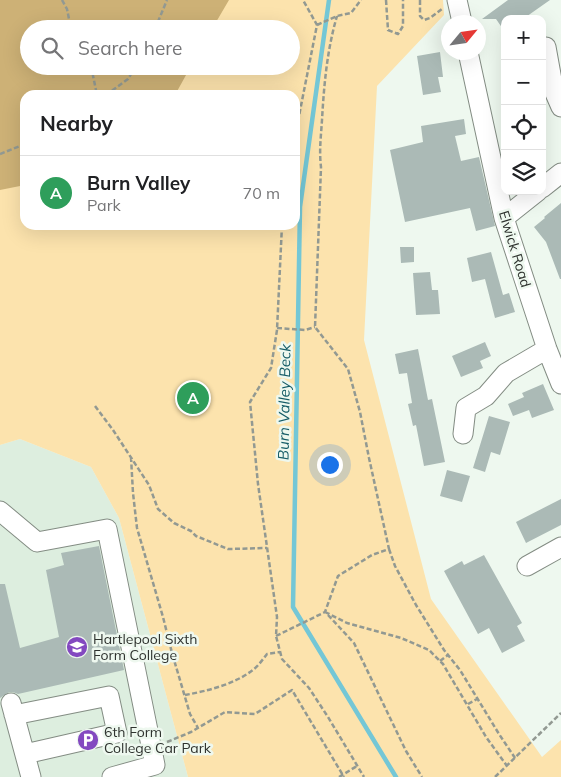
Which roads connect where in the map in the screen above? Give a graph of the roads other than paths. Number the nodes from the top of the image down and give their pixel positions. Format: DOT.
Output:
graph roads {
  1 [pos="450,4"];
  2 [pos="457,15"];
  3 [pos="552,56"];
  4 [pos="470,60"];
  5 [pos="561,107"];
  6 [pos="561,173"];
  7 [pos="546,185"];
  8 [pos="533,195"];
  9 [pos="504,218"];
  10 [pos="547,349"];
  11 [pos="561,384"];
  12 [pos="463,434"];
  13 [pos="0,511"];
  14 [pos="561,547"];
  15 [pos="527,566"];
  16 [pos="24,754"];
  17 [pos="31,777"];
  18 [pos="112,777"];
  1 -- 2 [label="street"];
  3 -- 5 [label="street"];
  4 -- 9 [label="street, Elwick Road"];
  6 -- 7 [label="street"];
  8 -- 9 [label="street"];
  9 -- 10 [label="street, Elwick Road"];
  10 -- 11 [label="street, Elwick Road"];
  10 -- 12 [label="street"];
  13 -- 18 [label="street"];
  14 -- 15 [label="street"];
  16 -- 16 [label="street"];
  16 -- 17 [label="street"];
}
